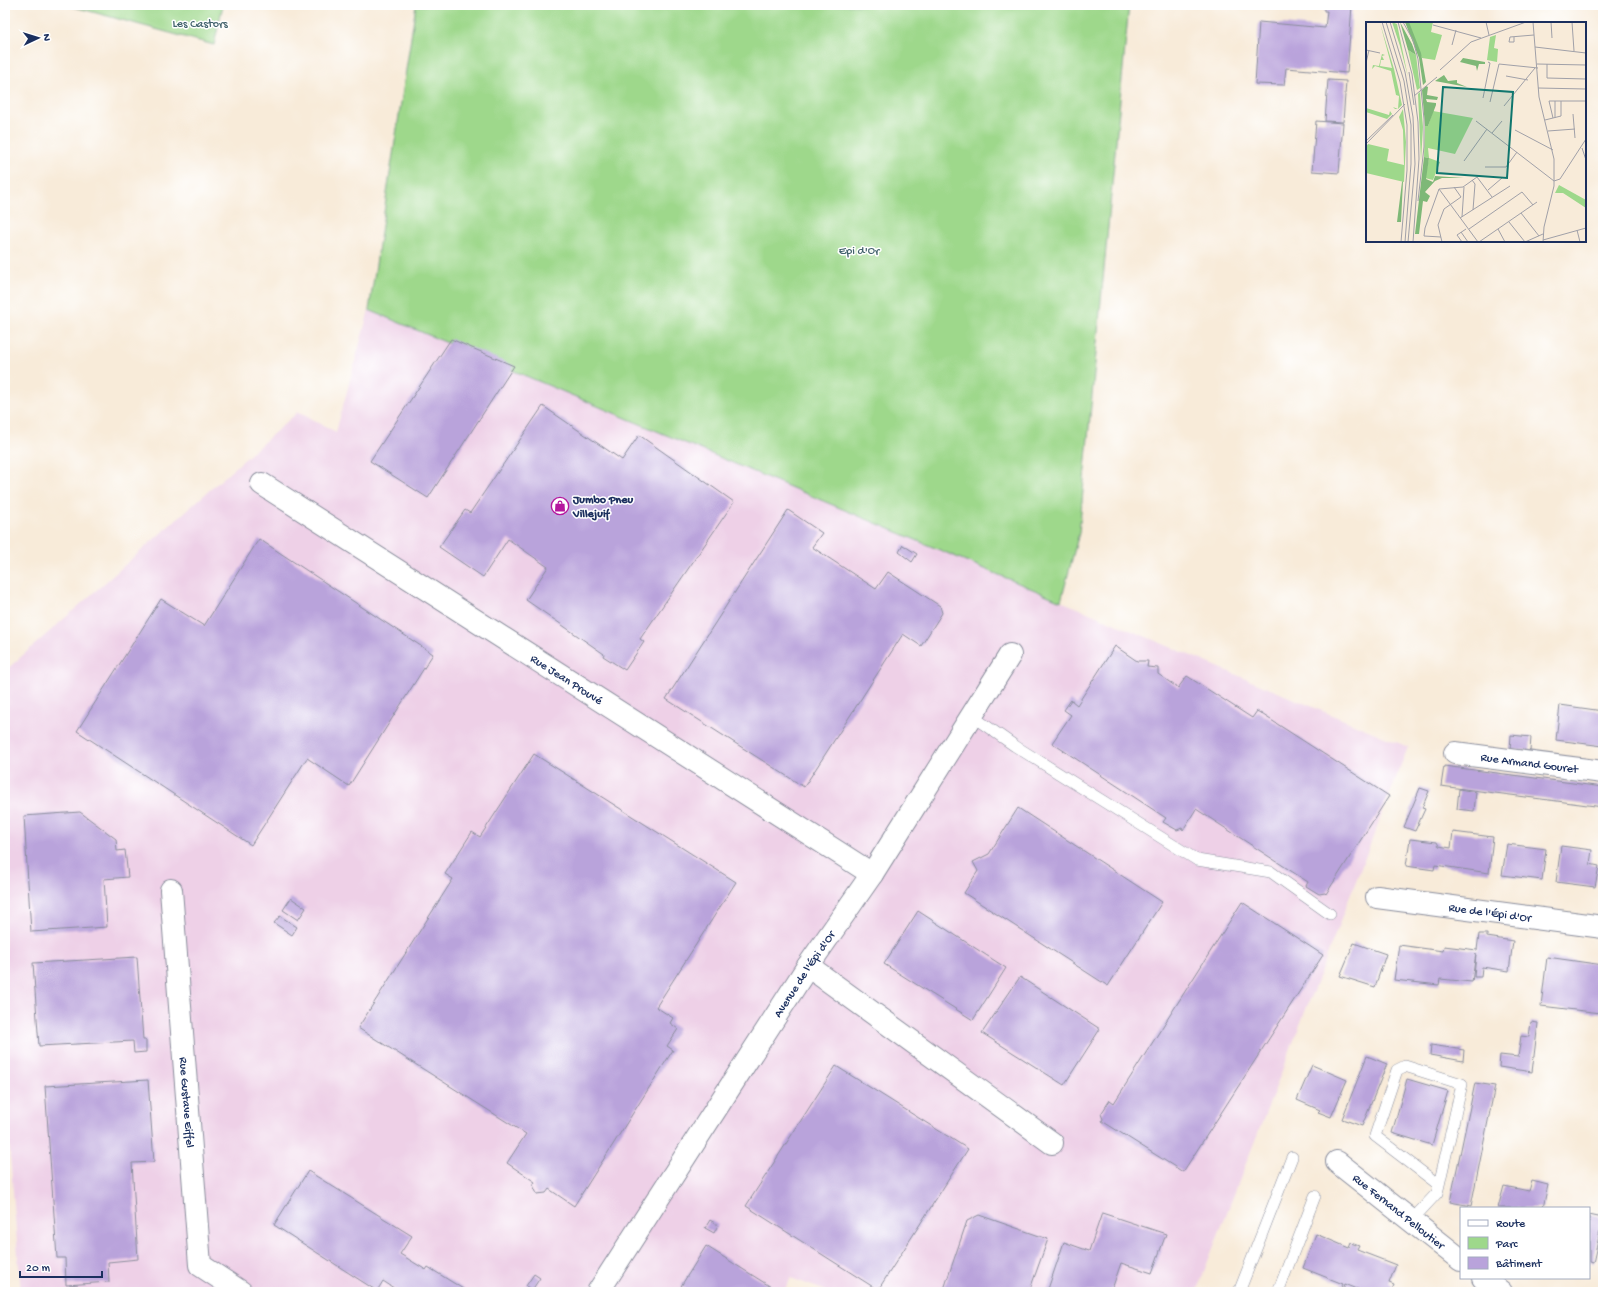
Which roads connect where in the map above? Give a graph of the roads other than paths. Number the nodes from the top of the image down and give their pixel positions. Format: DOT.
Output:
graph roads {
  1 [pos="262,484"];
  2 [pos="1010,655"];
  3 [pos="972,716"];
  4 [pos="1455,752"];
  5 [pos="1603,772"];
  6 [pos="872,874"];
  7 [pos="171,890"];
  8 [pos="1377,897"];
  9 [pos="1330,914"];
  10 [pos="1603,926"];
  11 [pos="808,966"];
  12 [pos="1052,1143"];
  13 [pos="1292,1157"];
  14 [pos="1337,1162"];
  15 [pos="1439,1184"];
  16 [pos="1315,1196"];
  17 [pos="1411,1221"];
  18 [pos="1460,1259"];
  19 [pos="1484,1279"];
  20 [pos="241,1292"];
  21 [pos="598,1292"];
  22 [pos="1239,1292"];
  23 [pos="1278,1292"];
  24 [pos="1500,1292"];
  1 -- 6 [label="street, Rue Jean Prouvé"];
  2 -- 3 [label="street, Avenue de l'Épi d'Or"];
  3 -- 6 [label="street, Avenue de l'Épi d'Or"];
  3 -- 9 [label="lane"];
  4 -- 5 [label="street, Rue Armand Gouret"];
  6 -- 11 [label="street, Avenue de l'Épi d'Or"];
  7 -- 20 [label="street, Rue Gustave Eiffel"];
  8 -- 10 [label="street, Rue de l'Épi d'Or"];
  11 -- 12 [label="street"];
  11 -- 21 [label="street, Avenue de l'Épi d'Or"];
  13 -- 22 [label="lane"];
  14 -- 17 [label="street, Rue Fernand Pelloutier"];
  15 -- 15 [label="lane"];
  15 -- 17 [label="lane"];
  16 -- 23 [label="lane"];
  17 -- 18 [label="street, Rue Fernand Pelloutier"];
  19 -- 24 [label="street"];
}
